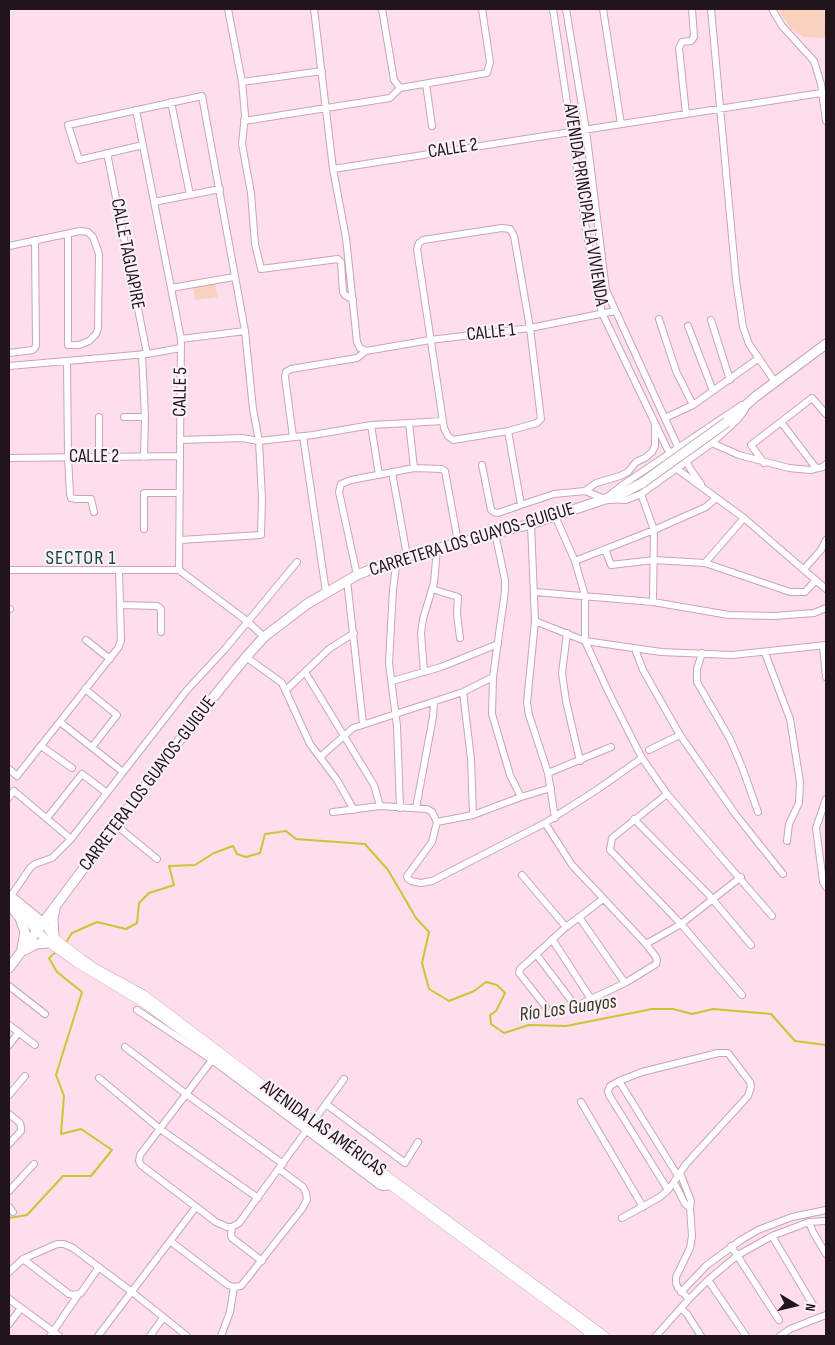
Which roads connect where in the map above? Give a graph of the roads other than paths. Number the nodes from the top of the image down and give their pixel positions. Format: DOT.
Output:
graph roads {
  1 [pos="228,9"];
  2 [pos="314,9"];
  3 [pos="382,9"];
  4 [pos="482,9"];
  5 [pos="553,9"];
  6 [pos="566,9"];
  7 [pos="604,9"];
  8 [pos="692,9"];
  9 [pos="712,9"];
  10 [pos="772,9"];
  11 [pos="322,71"];
  12 [pos="242,82"];
  13 [pos="426,84"];
  14 [pos="400,88"];
  15 [pos="821,93"];
  16 [pos="171,102"];
  17 [pos="326,107"];
  18 [pos="720,109"];
  19 [pos="136,110"];
  20 [pos="686,114"];
  21 [pos="244,121"];
  22 [pos="826,121"];
  23 [pos="621,124"];
  24 [pos="432,126"];
  25 [pos="586,130"];
  26 [pos="572,131"];
  27 [pos="143,145"];
  28 [pos="107,153"];
  29 [pos="333,169"];
  30 [pos="220,189"];
  31 [pos="190,195"];
  32 [pos="154,202"];
  33 [pos="68,234"];
  34 [pos="35,240"];
  35 [pos="9,246"];
  36 [pos="234,277"];
  37 [pos="171,288"];
  38 [pos="353,300"];
  39 [pos="615,311"];
  40 [pos="602,314"];
  41 [pos="659,319"];
  42 [pos="711,320"];
  43 [pos="688,326"];
  44 [pos="530,328"];
  45 [pos="244,331"];
  46 [pos="182,339"];
  47 [pos="430,340"];
  48 [pos="826,346"];
  49 [pos="181,348"];
  50 [pos="366,351"];
  51 [pos="9,353"];
  52 [pos="145,354"];
  53 [pos="759,358"];
  54 [pos="67,361"];
  55 [pos="9,366"];
  56 [pos="730,380"];
  57 [pos="775,382"];
  58 [pos="713,391"];
  59 [pos="755,397"];
  60 [pos="693,405"];
  61 [pos="826,414"];
  62 [pos="145,416"];
  63 [pos="99,417"];
  64 [pos="124,417"];
  65 [pos="665,418"];
  66 [pos="655,420"];
  67 [pos="443,421"];
  68 [pos="781,422"];
  69 [pos="409,423"];
  70 [pos="371,425"];
  71 [pos="508,431"];
  72 [pos="303,436"];
  73 [pos="293,437"];
  74 [pos="180,440"];
  75 [pos="259,441"];
  76 [pos="712,443"];
  77 [pos="678,447"];
  78 [pos="669,454"];
  79 [pos="180,456"];
  80 [pos="68,457"];
  81 [pos="99,457"];
  82 [pos="144,457"];
  83 [pos="9,458"];
  84 [pos="685,462"];
  85 [pos="764,463"];
  86 [pos="826,464"];
  87 [pos="482,465"];
  88 [pos="414,468"];
  89 [pos="816,468"];
  90 [pos="677,469"];
  91 [pos="392,472"];
  92 [pos="379,475"];
  93 [pos="586,491"];
  94 [pos="706,491"];
  95 [pos="180,493"];
  96 [pos="641,494"];
  97 [pos="716,498"];
  98 [pos="605,499"];
  99 [pos="521,505"];
  100 [pos="94,512"];
  101 [pos="555,516"];
  102 [pos="744,518"];
  103 [pos="531,524"];
  104 [pos="144,529"];
  105 [pos="654,530"];
  106 [pos="495,534"];
  107 [pos="180,540"];
  108 [pos="826,540"];
  109 [pos="458,542"];
  110 [pos="437,548"];
  111 [pos="605,549"];
  112 [pos="824,550"];
  113 [pos="407,556"];
  114 [pos="397,559"];
  115 [pos="654,560"];
  116 [pos="575,561"];
  117 [pos="297,562"];
  118 [pos="705,563"];
  119 [pos="804,569"];
  120 [pos="9,570"];
  121 [pos="119,570"];
  122 [pos="179,570"];
  123 [pos="357,575"];
  124 [pos="347,580"];
  125 [pos="816,580"];
  126 [pos="432,589"];
  127 [pos="826,589"];
  128 [pos="326,592"];
  129 [pos="535,592"];
  130 [pos="585,596"];
  131 [pos="653,602"];
  132 [pos="120,606"];
  133 [pos="826,608"];
  134 [pos="247,621"];
  135 [pos="535,621"];
  136 [pos="161,632"];
  137 [pos="567,632"];
  138 [pos="354,633"];
  139 [pos="264,637"];
  140 [pos="460,638"];
  141 [pos="86,640"];
  142 [pos="585,641"];
  143 [pos="498,644"];
  144 [pos="824,645"];
  145 [pos="634,650"];
  146 [pos="702,653"];
  147 [pos="765,653"];
  148 [pos="246,657"];
  149 [pos="110,658"];
  150 [pos="305,672"];
  151 [pos="424,672"];
  152 [pos="493,677"];
  153 [pos="826,677"];
  154 [pos="392,681"];
  155 [pos="85,690"];
  156 [pos="286,690"];
  157 [pos="463,692"];
  158 [pos="434,702"];
  159 [pos="395,713"];
  160 [pos="60,722"];
  161 [pos="363,724"];
  162 [pos="680,735"];
  163 [pos="343,737"];
  164 [pos="41,746"];
  165 [pos="92,747"];
  166 [pos="611,747"];
  167 [pos="649,750"];
  168 [pos="320,757"];
  169 [pos="642,758"];
  170 [pos="580,760"];
  171 [pos="72,768"];
  172 [pos="9,769"];
  173 [pos="123,772"];
  174 [pos="548,773"];
  175 [pos="551,788"];
  176 [pos="107,793"];
  177 [pos="668,794"];
  178 [pos="9,797"];
  179 [pos="520,797"];
  180 [pos="826,799"];
  181 [pos="380,806"];
  182 [pos="400,808"];
  183 [pos="416,808"];
  184 [pos="354,810"];
  185 [pos="333,812"];
  186 [pos="758,812"];
  187 [pos="474,815"];
  188 [pos="47,818"];
  189 [pos="555,818"];
  190 [pos="634,819"];
  191 [pos="826,821"];
  192 [pos="437,822"];
  193 [pos="819,822"];
  194 [pos="546,824"];
  195 [pos="116,825"];
  196 [pos="71,839"];
  197 [pos="787,840"];
  198 [pos="823,854"];
  199 [pos="157,859"];
  200 [pos="783,874"];
  201 [pos="522,875"];
  202 [pos="741,877"];
  203 [pos="826,887"];
  204 [pos="603,899"];
  205 [pos="712,900"];
  206 [pos="11,902"];
  207 [pos="57,904"];
  208 [pos="23,906"];
  209 [pos="772,916"];
  210 [pos="579,918"];
  211 [pos="43,923"];
  212 [pos="681,924"];
  213 [pos="566,927"];
  214 [pos="37,931"];
  215 [pos="552,939"];
  216 [pos="53,941"];
  217 [pos="646,944"];
  218 [pos="750,945"];
  219 [pos="20,953"];
  220 [pos="536,954"];
  221 [pos="9,968"];
  222 [pos="625,983"];
  223 [pos="9,986"];
  224 [pos="742,995"];
  225 [pos="591,999"];
  226 [pos="546,1007"];
  227 [pos="137,1010"];
  228 [pos="45,1014"];
  229 [pos="9,1025"];
  230 [pos="19,1032"];
  231 [pos="35,1044"];
  232 [pos="9,1045"];
  233 [pos="125,1047"];
  234 [pos="212,1060"];
  235 [pos="25,1076"];
  236 [pos="99,1078"];
  237 [pos="344,1079"];
  238 [pos="620,1080"];
  239 [pos="186,1094"];
  240 [pos="9,1095"];
  241 [pos="581,1102"];
  242 [pos="326,1104"];
  243 [pos="9,1114"];
  244 [pos="310,1126"];
  245 [pos="160,1128"];
  246 [pos="418,1142"];
  247 [pos="9,1144"];
  248 [pos="34,1164"];
  249 [pos="281,1166"];
  250 [pos="679,1175"];
  251 [pos="674,1182"];
  252 [pos="668,1190"];
  253 [pos="9,1192"];
  254 [pos="258,1198"];
  255 [pos="643,1206"];
  256 [pos="196,1207"];
  257 [pos="690,1208"];
  258 [pos="826,1210"];
  259 [pos="622,1218"];
  260 [pos="826,1221"];
  261 [pos="809,1222"];
  262 [pos="232,1227"];
  263 [pos="772,1236"];
  264 [pos="170,1242"];
  265 [pos="732,1246"];
  266 [pos="826,1254"];
  267 [pos="738,1255"];
  268 [pos="23,1259"];
  269 [pos="262,1261"];
  270 [pos="99,1267"];
  271 [pos="9,1272"];
  272 [pos="708,1280"];
  273 [pos="234,1287"];
  274 [pos="132,1292"];
  275 [pos="681,1292"];
  276 [pos="78,1295"];
  277 [pos="9,1299"];
  278 [pos="689,1300"];
  279 [pos="813,1305"];
  280 [pos="21,1308"];
  281 [pos="681,1308"];
  282 [pos="826,1315"];
  283 [pos="163,1318"];
  284 [pos="779,1320"];
  285 [pos="9,1324"];
  286 [pos="54,1335"];
  287 [pos="98,1336"];
  288 [pos="150,1336"];
  289 [pos="187,1336"];
  290 [pos="221,1336"];
  291 [pos="592,1336"];
  292 [pos="605,1336"];
  293 [pos="656,1336"];
  294 [pos="702,1336"];
  295 [pos="746,1336"];
  296 [pos="780,1336"];
  1 -- 12 [label="street"];
  2 -- 11 [label="street"];
  3 -- 14 [label="street"];
  4 -- 13 [label="street"];
  5 -- 26 [label="street, AVENIDA PRINCIPAL LA VIVIENDA"];
  6 -- 25 [label="street, AVENIDA PRINCIPAL LA VIVIENDA"];
  7 -- 23 [label="street"];
  8 -- 20 [label="street"];
  9 -- 18 [label="street"];
  10 -- 15 [label="street"];
  11 -- 12 [label="street"];
  11 -- 17 [label="street"];
  12 -- 21 [label="street"];
  13 -- 14 [label="street"];
  13 -- 24 [label="street"];
  14 -- 17 [label="street"];
  15 -- 18 [label="street"];
  15 -- 22 [label="street"];
  16 -- 19 [label="street"];
  16 -- 30 [label="street"];
  16 -- 31 [label="street"];
  17 -- 21 [label="street"];
  17 -- 29 [label="street"];
  18 -- 20 [label="street"];
  18 -- 53 [label="street"];
  19 -- 27 [label="street, CALLE 5"];
  19 -- 28 [label="street"];
  20 -- 23 [label="street"];
  21 -- 38 [label="street"];
  23 -- 25 [label="street"];
  25 -- 26 [label="street, CALLE 2"];
  25 -- 39 [label="street, AVENIDA PRINCIPAL LA VIVIENDA"];
  26 -- 29 [label="street, CALLE 2"];
  26 -- 40 [label="street, AVENIDA PRINCIPAL LA VIVIENDA"];
  27 -- 28 [label="street"];
  27 -- 32 [label="street, CALLE 5"];
  28 -- 52 [label="street, CALLE TAGUAPIRE"];
  29 -- 38 [label="street"];
  30 -- 31 [label="street"];
  30 -- 36 [label="street"];
  31 -- 32 [label="street"];
  32 -- 37 [label="street, CALLE 5"];
  33 -- 33 [label="street"];
  33 -- 34 [label="street"];
  34 -- 35 [label="street"];
  34 -- 51 [label="street"];
  36 -- 37 [label="street"];
  36 -- 45 [label="street"];
  37 -- 46 [label="street, CALLE 5"];
  38 -- 50 [label="street"];
  39 -- 40 [label="street, CALLE 1"];
  39 -- 65 [label="street, AVENIDA PRINCIPAL LA VIVIENDA"];
  40 -- 44 [label="street, CALLE 1"];
  40 -- 66 [label="street, AVENIDA PRINCIPAL LA VIVIENDA"];
  41 -- 60 [label="street"];
  42 -- 56 [label="street"];
  43 -- 58 [label="street"];
  44 -- 47 [label="street, CALLE 1"];
  44 -- 47 [label="street"];
  44 -- 71 [label="street"];
  45 -- 46 [label="street"];
  45 -- 75 [label="street"];
  46 -- 49 [label="street, CALLE 5"];
  47 -- 50 [label="street, CALLE 1"];
  47 -- 67 [label="street"];
  48 -- 57 [label="main road, CARRETERA LOS GUAYOS-GUIGUE"];
  49 -- 52 [label="street"];
  49 -- 74 [label="street, CALLE 5"];
  50 -- 73 [label="street, CALLE 1"];
  52 -- 54 [label="street"];
  52 -- 62 [label="street, CALLE TAGUAPIRE"];
  53 -- 56 [label="street"];
  53 -- 57 [label="street"];
  54 -- 55 [label="street"];
  54 -- 80 [label="street"];
  56 -- 58 [label="street"];
  57 -- 59 [label="main road, CARRETERA LOS GUAYOS-GUIGUE"];
  58 -- 60 [label="street"];
  59 -- 76 [label="street"];
  59 -- 77 [label="street"];
  59 -- 98 [label="main road, CARRETERA LOS GUAYOS-GUIGUE, bridge"];
  60 -- 65 [label="street"];
  61 -- 68 [label="street"];
  62 -- 64 [label="street"];
  62 -- 82 [label="street, CALLE TAGUAPIRE"];
  63 -- 81 [label="street"];
  65 -- 77 [label="street, AVENIDA PRINCIPAL LA VIVIENDA"];
  66 -- 78 [label="street, AVENIDA PRINCIPAL LA VIVIENDA"];
  66 -- 93 [label="street"];
  67 -- 69 [label="street"];
  67 -- 71 [label="street"];
  68 -- 85 [label="street"];
  68 -- 89 [label="street"];
  69 -- 70 [label="street"];
  69 -- 88 [label="street"];
  70 -- 72 [label="street"];
  70 -- 92 [label="street"];
  71 -- 99 [label="street"];
  72 -- 73 [label="street"];
  72 -- 128 [label="street"];
  73 -- 75 [label="street"];
  74 -- 75 [label="street"];
  74 -- 79 [label="street, CALLE 5"];
  75 -- 107 [label="street"];
  76 -- 84 [label="street"];
  76 -- 85 [label="street"];
  77 -- 78 [label="street"];
  77 -- 84 [label="street, AVENIDA PRINCIPAL LA VIVIENDA"];
  78 -- 90 [label="street, AVENIDA PRINCIPAL LA VIVIENDA"];
  78 -- 98 [label="street"];
  79 -- 82 [label="street, CALLE 2"];
  79 -- 95 [label="street, CALLE 5"];
  80 -- 81 [label="street, CALLE 2"];
  80 -- 83 [label="street, CALLE 2"];
  80 -- 100 [label="street"];
  81 -- 82 [label="street, CALLE 2"];
  84 -- 90 [label="street"];
  84 -- 94 [label="street, AVENIDA PRINCIPAL LA VIVIENDA"];
  85 -- 89 [label="street"];
  86 -- 89 [label="street"];
  87 -- 99 [label="street"];
  88 -- 91 [label="street"];
  88 -- 109 [label="street"];
  90 -- 94 [label="street, AVENIDA PRINCIPAL LA VIVIENDA"];
  90 -- 96 [label="street"];
  91 -- 92 [label="street"];
  91 -- 113 [label="street"];
  92 -- 123 [label="street"];
  93 -- 98 [label="street"];
  93 -- 99 [label="street"];
  94 -- 97 [label="street, AVENIDA PRINCIPAL LA VIVIENDA"];
  95 -- 104 [label="street"];
  95 -- 107 [label="street, CALLE 5"];
  96 -- 98 [label="street"];
  96 -- 105 [label="street"];
  97 -- 102 [label="street, AVENIDA PRINCIPAL LA VIVIENDA"];
  97 -- 105 [label="street"];
  98 -- 101 [label="main road, CARRETERA LOS GUAYOS-GUIGUE"];
  101 -- 103 [label="main road, CARRETERA LOS GUAYOS-GUIGUE"];
  101 -- 116 [label="street"];
  102 -- 118 [label="street"];
  102 -- 119 [label="street, AVENIDA PRINCIPAL LA VIVIENDA"];
  103 -- 106 [label="main road, CARRETERA LOS GUAYOS-GUIGUE"];
  103 -- 129 [label="street"];
  105 -- 111 [label="street"];
  105 -- 115 [label="street"];
  106 -- 109 [label="main road, CARRETERA LOS GUAYOS-GUIGUE"];
  106 -- 143 [label="street"];
  107 -- 122 [label="street, CALLE 5"];
  108 -- 112 [label="street"];
  109 -- 110 [label="main road, CARRETERA LOS GUAYOS-GUIGUE"];
  110 -- 113 [label="main road, CARRETERA LOS GUAYOS-GUIGUE"];
  110 -- 126 [label="street"];
  111 -- 115 [label="street"];
  111 -- 116 [label="street"];
  112 -- 119 [label="street"];
  113 -- 114 [label="main road, CARRETERA LOS GUAYOS-GUIGUE"];
  114 -- 123 [label="main road, CARRETERA LOS GUAYOS-GUIGUE"];
  114 -- 154 [label="street"];
  115 -- 118 [label="street"];
  115 -- 131 [label="street"];
  116 -- 130 [label="street"];
  117 -- 134 [label="street"];
  118 -- 125 [label="street"];
  119 -- 125 [label="street, AVENIDA PRINCIPAL LA VIVIENDA"];
  120 -- 121 [label="street"];
  121 -- 122 [label="street"];
  121 -- 132 [label="street"];
  122 -- 134 [label="street"];
  123 -- 124 [label="main road, CARRETERA LOS GUAYOS-GUIGUE"];
  124 -- 128 [label="main road, CARRETERA LOS GUAYOS-GUIGUE"];
  124 -- 138 [label="street"];
  125 -- 127 [label="street, AVENIDA PRINCIPAL LA VIVIENDA"];
  126 -- 140 [label="street"];
  126 -- 151 [label="street"];
  128 -- 139 [label="main road, CARRETERA LOS GUAYOS-GUIGUE"];
  129 -- 130 [label="street"];
  129 -- 135 [label="street"];
  130 -- 131 [label="street"];
  130 -- 142 [label="street"];
  131 -- 133 [label="street"];
  132 -- 136 [label="street"];
  132 -- 149 [label="street"];
  134 -- 139 [label="street"];
  134 -- 173 [label="street"];
  135 -- 137 [label="street"];
  135 -- 174 [label="street"];
  137 -- 142 [label="street"];
  137 -- 170 [label="street"];
  138 -- 150 [label="street"];
  138 -- 161 [label="street"];
  139 -- 148 [label="main road, CARRETERA LOS GUAYOS-GUIGUE"];
  141 -- 149 [label="street"];
  142 -- 145 [label="street"];
  142 -- 169 [label="street"];
  143 -- 151 [label="street"];
  143 -- 152 [label="street"];
  144 -- 147 [label="street"];
  144 -- 153 [label="street"];
  145 -- 146 [label="street"];
  145 -- 162 [label="street"];
  146 -- 147 [label="street"];
  146 -- 186 [label="street"];
  147 -- 197 [label="street"];
  148 -- 156 [label="street"];
  148 -- 195 [label="main road, CARRETERA LOS GUAYOS-GUIGUE"];
  149 -- 155 [label="street"];
  150 -- 156 [label="street"];
  150 -- 163 [label="street"];
  151 -- 154 [label="street"];
  152 -- 157 [label="street"];
  152 -- 179 [label="street"];
  154 -- 159 [label="street"];
  155 -- 160 [label="street"];
  155 -- 165 [label="street"];
  156 -- 168 [label="street"];
  157 -- 158 [label="street"];
  157 -- 187 [label="street"];
  158 -- 159 [label="street"];
  158 -- 183 [label="street"];
  159 -- 161 [label="street"];
  159 -- 182 [label="street"];
  160 -- 164 [label="street"];
  160 -- 165 [label="street"];
  161 -- 163 [label="street"];
  162 -- 167 [label="street"];
  162 -- 200 [label="street"];
  163 -- 168 [label="street"];
  163 -- 181 [label="street"];
  164 -- 171 [label="street"];
  164 -- 172 [label="street"];
  165 -- 173 [label="street"];
  166 -- 170 [label="street"];
  168 -- 184 [label="street"];
  169 -- 177 [label="street"];
  169 -- 189 [label="street"];
  170 -- 174 [label="street"];
  173 -- 176 [label="street"];
  174 -- 175 [label="street"];
  175 -- 179 [label="street"];
  175 -- 189 [label="street"];
  176 -- 188 [label="street"];
  176 -- 196 [label="street"];
  177 -- 190 [label="street"];
  177 -- 202 [label="street"];
  178 -- 188 [label="street"];
  179 -- 187 [label="street"];
  180 -- 193 [label="street"];
  181 -- 182 [label="street"];
  181 -- 184 [label="street"];
  182 -- 183 [label="street"];
  183 -- 192 [label="street"];
  184 -- 185 [label="street"];
  187 -- 192 [label="street"];
  188 -- 196 [label="street"];
  189 -- 194 [label="street"];
  190 -- 205 [label="street"];
  190 -- 212 [label="street"];
  191 -- 193 [label="street"];
  192 -- 194 [label="street"];
  193 -- 198 [label="street"];
  194 -- 204 [label="street"];
  195 -- 199 [label="street"];
  195 -- 207 [label="main road, CARRETERA LOS GUAYOS-GUIGUE"];
  196 -- 206 [label="street"];
  198 -- 203 [label="street"];
  201 -- 213 [label="street"];
  202 -- 205 [label="street"];
  202 -- 209 [label="street"];
  204 -- 210 [label="street"];
  204 -- 217 [label="street"];
  205 -- 212 [label="street"];
  205 -- 218 [label="street"];
  206 -- 208 [label="main road"];
  206 -- 214 [label="main road"];
  206 -- 219 [label="main road"];
  207 -- 208 [label="main road"];
  207 -- 211 [label="main road, CARRETERA LOS GUAYOS-GUIGUE"];
  207 -- 216 [label="main road"];
  208 -- 211 [label="main road"];
  210 -- 213 [label="street"];
  210 -- 222 [label="street"];
  211 -- 214 [label="main road, CARRETERA LOS GUAYOS-GUIGUE"];
  211 -- 216 [label="street, AVENIDA LAS AMÉRICAS"];
  212 -- 217 [label="street"];
  212 -- 224 [label="street"];
  213 -- 215 [label="street"];
  214 -- 216 [label="street, AVENIDA LAS AMÉRICAS"];
  214 -- 219 [label="main road, CARRETERA LOS GUAYOS-GUIGUE"];
  215 -- 220 [label="street"];
  215 -- 225 [label="street"];
  216 -- 219 [label="main road"];
  216 -- 244 [label="street, AVENIDA LAS AMÉRICAS"];
  217 -- 222 [label="street"];
  219 -- 221 [label="main road, CARRETERA LOS GUAYOS-GUIGUE"];
  220 -- 225 [label="street"];
  220 -- 226 [label="street"];
  222 -- 225 [label="street"];
  223 -- 228 [label="street"];
  227 -- 234 [label="street"];
  229 -- 230 [label="street"];
  230 -- 231 [label="street"];
  230 -- 232 [label="street"];
  233 -- 239 [label="street"];
  234 -- 239 [label="street"];
  234 -- 244 [label="street"];
  235 -- 240 [label="street"];
  236 -- 245 [label="street"];
  237 -- 242 [label="street"];
  238 -- 250 [label="street"];
  238 -- 250 [label="street"];
  238 -- 252 [label="street"];
  239 -- 245 [label="street"];
  239 -- 249 [label="street"];
  241 -- 255 [label="street"];
  242 -- 244 [label="street"];
  242 -- 246 [label="street"];
  243 -- 247 [label="street"];
  244 -- 249 [label="street"];
  244 -- 291 [label="street, AVENIDA LAS AMÉRICAS"];
  244 -- 292 [label="street, AVENIDA LAS AMÉRICAS"];
  245 -- 254 [label="street"];
  245 -- 256 [label="street"];
  248 -- 253 [label="street"];
  249 -- 254 [label="street"];
  249 -- 269 [label="street"];
  250 -- 251 [label="street"];
  250 -- 257 [label="street"];
  251 -- 252 [label="street"];
  251 -- 257 [label="street"];
  252 -- 255 [label="street"];
  254 -- 262 [label="street"];
  255 -- 259 [label="street"];
  256 -- 262 [label="street"];
  256 -- 264 [label="street"];
  257 -- 275 [label="street"];
  258 -- 265 [label="street"];
  260 -- 261 [label="street"];
  261 -- 263 [label="street"];
  261 -- 266 [label="street"];
  262 -- 269 [label="street"];
  263 -- 267 [label="street"];
  263 -- 279 [label="street"];
  264 -- 273 [label="street"];
  264 -- 274 [label="street"];
  265 -- 267 [label="street"];
  265 -- 275 [label="street"];
  267 -- 272 [label="street"];
  267 -- 284 [label="street"];
  268 -- 270 [label="street"];
  268 -- 271 [label="street"];
  268 -- 276 [label="street"];
  269 -- 273 [label="street"];
  270 -- 274 [label="street"];
  270 -- 276 [label="street"];
  272 -- 278 [label="street"];
  272 -- 295 [label="street"];
  273 -- 290 [label="street"];
  274 -- 283 [label="street"];
  274 -- 287 [label="street"];
  275 -- 278 [label="street"];
  276 -- 286 [label="street"];
  277 -- 280 [label="street"];
  278 -- 281 [label="street"];
  280 -- 285 [label="street"];
  280 -- 286 [label="street"];
  281 -- 293 [label="street"];
  281 -- 294 [label="street"];
  282 -- 296 [label="street"];
  283 -- 288 [label="street"];
  283 -- 289 [label="street"];
}
